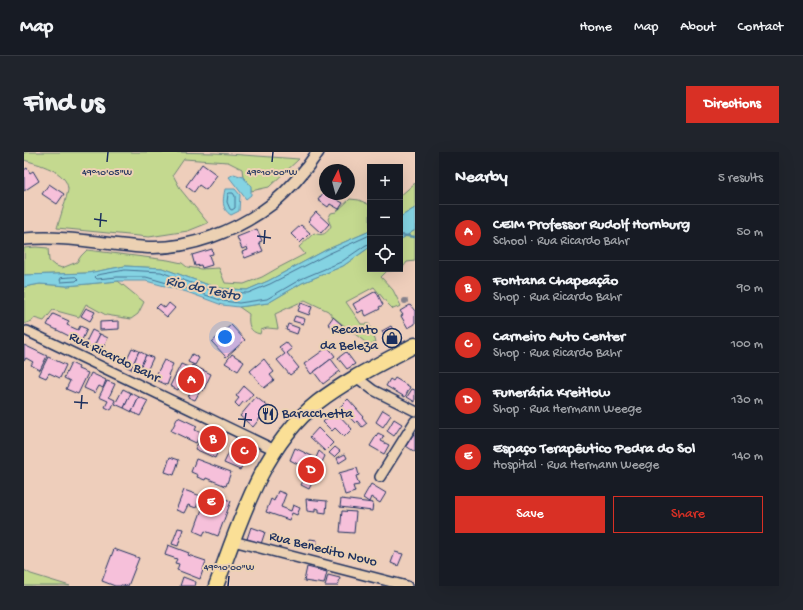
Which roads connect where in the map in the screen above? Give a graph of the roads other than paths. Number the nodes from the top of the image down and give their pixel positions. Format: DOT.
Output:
graph roads {
  1 [pos="318,152"];
  2 [pos="24,239"];
  3 [pos="27,331"];
  4 [pos="415,345"];
  5 [pos="356,377"];
  6 [pos="415,411"];
  7 [pos="415,422"];
  8 [pos="275,450"];
  9 [pos="380,477"];
  10 [pos="233,541"];
  11 [pos="218,586"];
  12 [pos="407,586"];
  1 -- 2 [label="street"];
  3 -- 8 [label="street, Rua Ricardo Bahr"];
  4 -- 5 [label="main road"];
  5 -- 6 [label="street"];
  5 -- 8 [label="main road"];
  7 -- 9 [label="street"];
  8 -- 10 [label="main road"];
  10 -- 11 [label="main road"];
  10 -- 12 [label="street, Rua Benedito Novo"];
}
